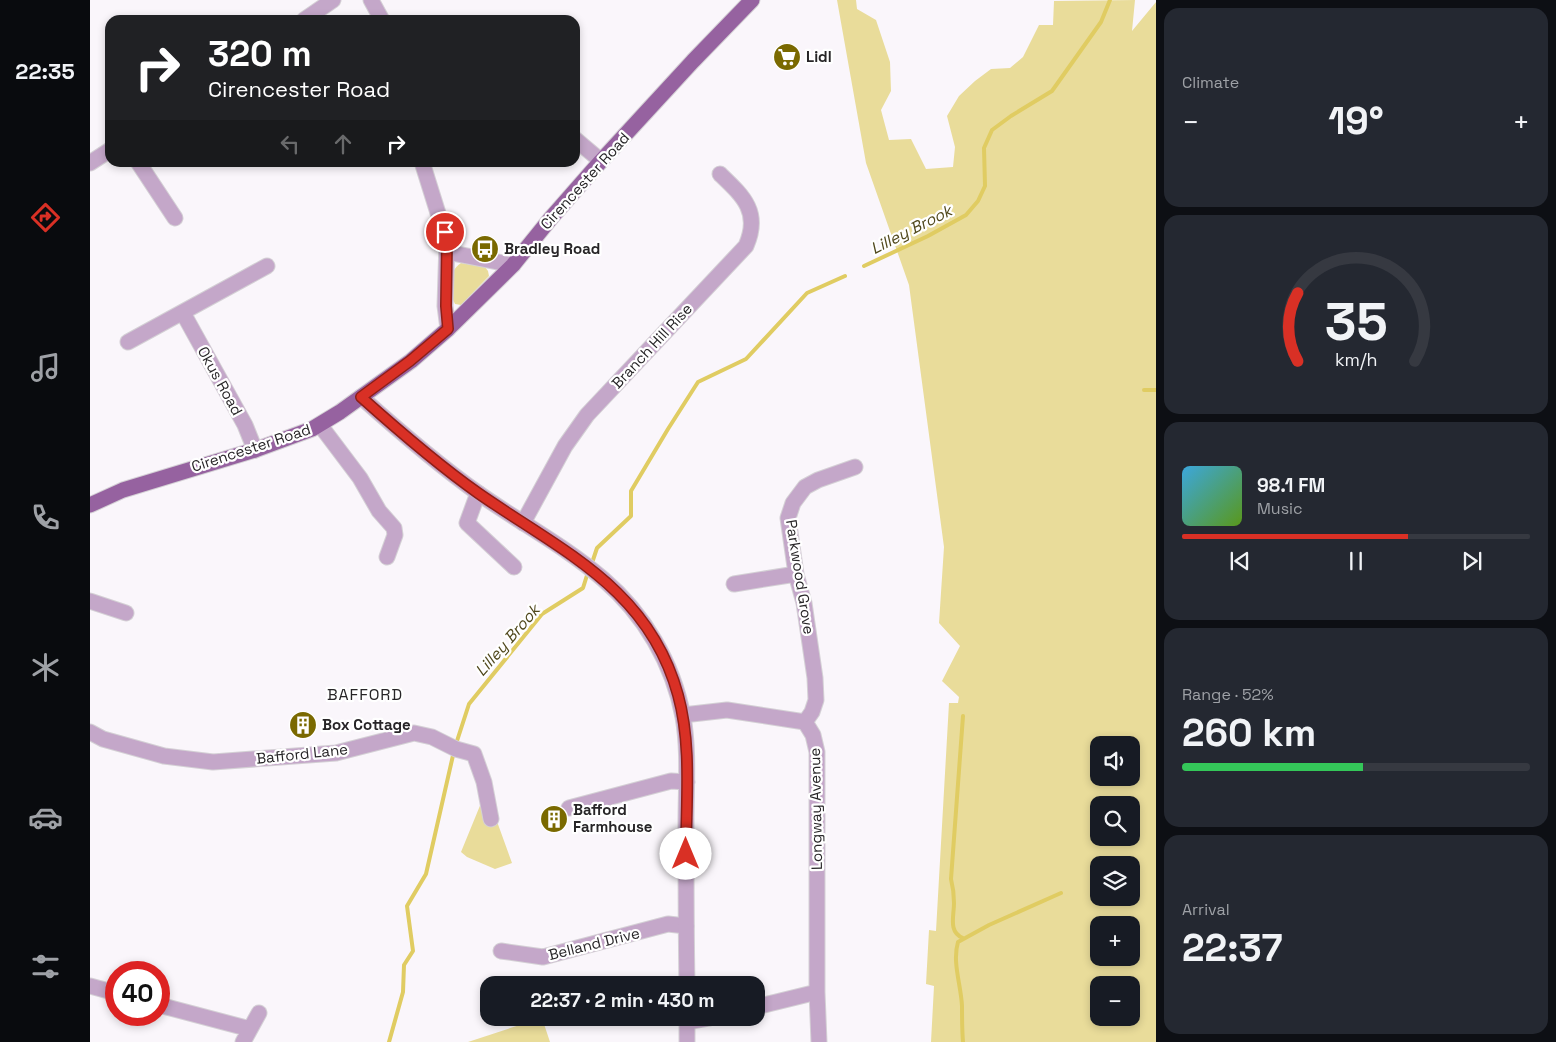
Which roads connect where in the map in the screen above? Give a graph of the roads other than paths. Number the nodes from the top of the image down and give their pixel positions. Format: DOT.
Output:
graph roads {
  1 [pos="333,0"];
  2 [pos="370,0"];
  3 [pos="752,0"];
  4 [pos="311,15"];
  5 [pos="379,15"];
  6 [pos="580,143"];
  7 [pos="105,153"];
  8 [pos="105,158"];
  9 [pos="601,161"];
  10 [pos="90,163"];
  11 [pos="141,167"];
  12 [pos="424,167"];
  13 [pos="90,168"];
  14 [pos="720,174"];
  15 [pos="175,218"];
  16 [pos="447,252"];
  17 [pos="513,265"];
  18 [pos="267,266"];
  19 [pos="183,313"];
  20 [pos="448,329"];
  21 [pos="128,342"];
  22 [pos="361,397"];
  23 [pos="320,425"];
  24 [pos="255,450"];
  25 [pos="854,466"];
  26 [pos="478,493"];
  27 [pos="90,505"];
  28 [pos="523,523"];
  29 [pos="387,557"];
  30 [pos="514,567"];
  31 [pos="796,574"];
  32 [pos="734,584"];
  33 [pos="90,601"];
  34 [pos="126,614"];
  35 [pos="682,715"];
  36 [pos="804,722"];
  37 [pos="90,732"];
  38 [pos="686,782"];
  39 [pos="569,808"];
  40 [pos="491,819"];
  41 [pos="686,926"];
  42 [pos="501,951"];
  43 [pos="687,976"];
  44 [pos="90,986"];
  45 [pos="105,990"];
  46 [pos="817,992"];
  47 [pos="765,1005"];
  48 [pos="170,1009"];
  49 [pos="259,1013"];
  50 [pos="687,1026"];
  51 [pos="247,1035"];
  52 [pos="687,1042"];
  53 [pos="819,1042"];
  1 -- 4 [label="street"];
  2 -- 5 [label="street"];
  3 -- 9 [label="main road, Cirencester Road"];
  6 -- 9 [label="street"];
  7 -- 10 [label="street"];
  8 -- 13 [label="street"];
  9 -- 17 [label="main road, Cirencester Road"];
  11 -- 15 [label="street"];
  12 -- 16 [label="street"];
  14 -- 28 [label="street, Branch Hill Rise"];
  16 -- 17 [label="street"];
  16 -- 20 [label="street"];
  17 -- 20 [label="main road, Cirencester Road"];
  18 -- 19 [label="street"];
  19 -- 21 [label="street"];
  19 -- 24 [label="street, Okus Road"];
  20 -- 22 [label="main road, Cirencester Road"];
  22 -- 23 [label="main road, Cirencester Road"];
  22 -- 26 [label="street"];
  23 -- 24 [label="main road, Cirencester Road"];
  23 -- 29 [label="street"];
  24 -- 27 [label="main road, Cirencester Road"];
  25 -- 31 [label="street, Parkwood Grove"];
  26 -- 28 [label="street"];
  26 -- 30 [label="street"];
  28 -- 35 [label="street"];
  31 -- 32 [label="street"];
  31 -- 36 [label="street, Parkwood Grove"];
  33 -- 34 [label="street"];
  35 -- 36 [label="street"];
  35 -- 38 [label="street"];
  36 -- 46 [label="street, Longway Avenue"];
  37 -- 40 [label="street, Bafford Lane"];
  38 -- 39 [label="street"];
  38 -- 41 [label="street"];
  41 -- 42 [label="street, Belland Drive"];
  41 -- 43 [label="street"];
  44 -- 45 [label="street"];
  46 -- 47 [label="street"];
  46 -- 53 [label="street, Longway Avenue"];
  48 -- 51 [label="street"];
  49 -- 51 [label="street"];
  50 -- 52 [label="street"];
}
